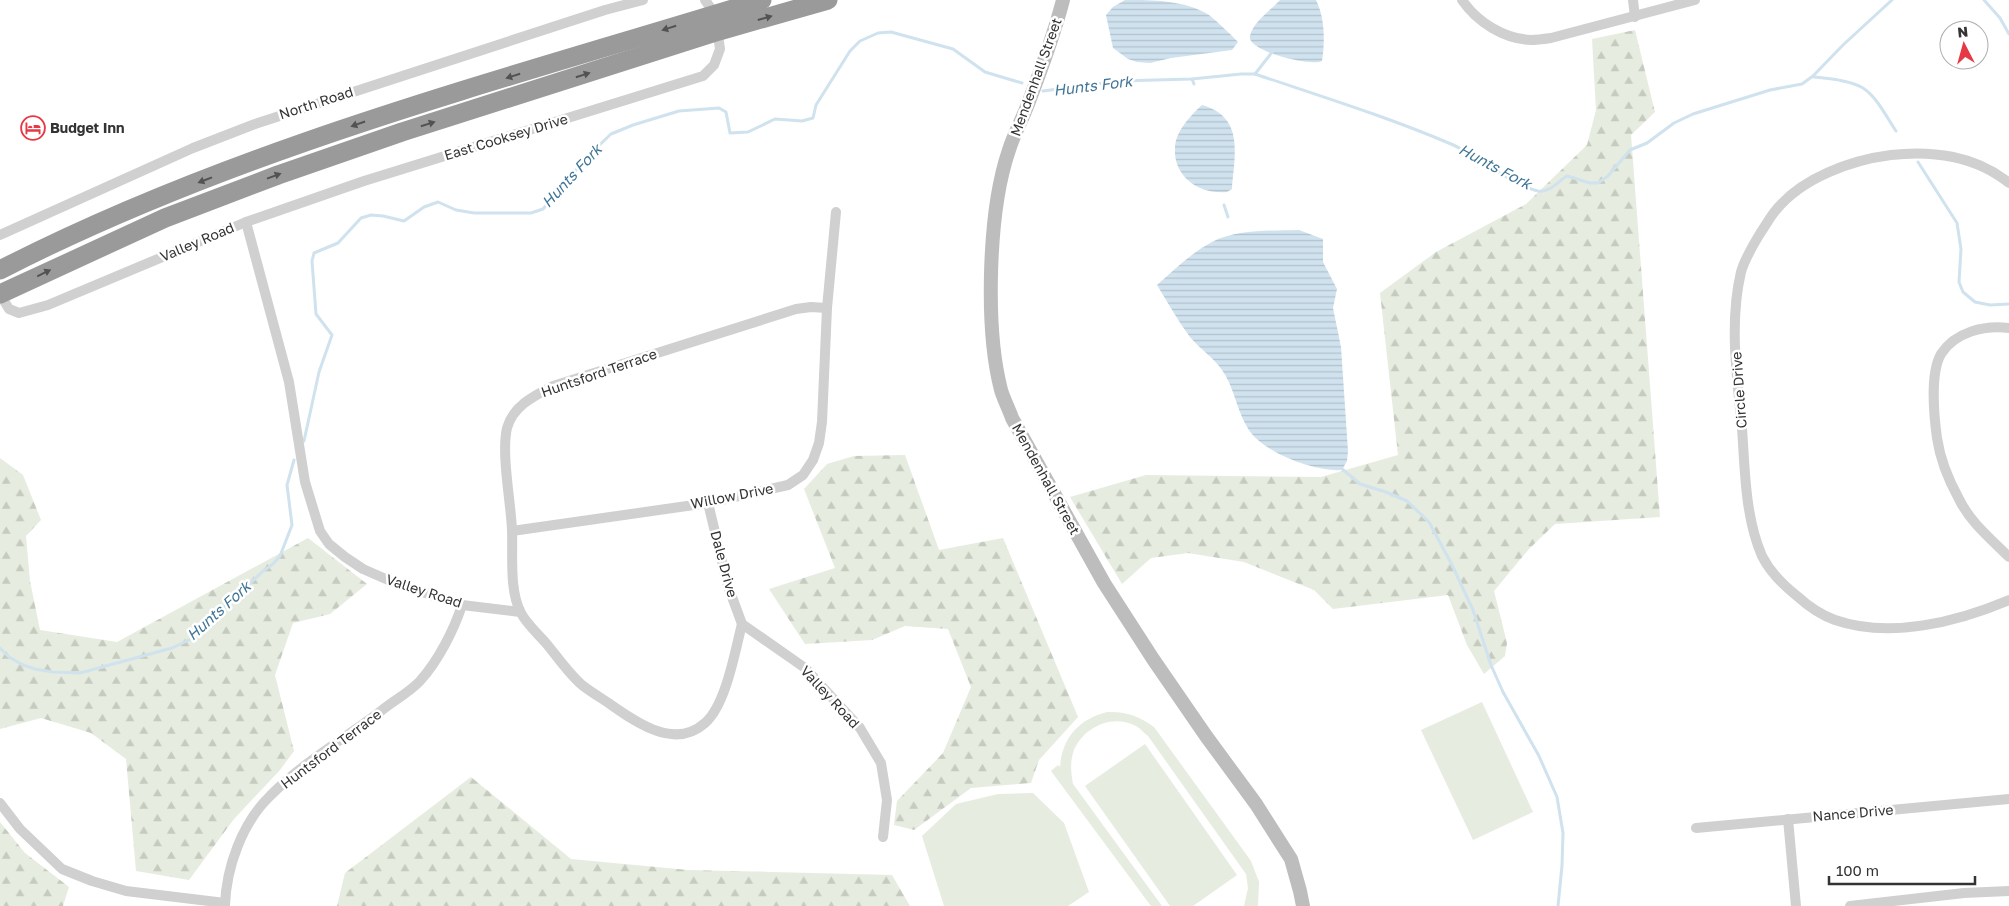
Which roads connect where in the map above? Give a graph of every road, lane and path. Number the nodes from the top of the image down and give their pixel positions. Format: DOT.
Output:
graph roads {
  1 [pos="643,0"];
  2 [pos="762,0"];
  3 [pos="828,0"];
  4 [pos="1063,0"];
  5 [pos="1462,0"];
  6 [pos="1633,0"];
  7 [pos="1695,0"];
  8 [pos="713,15"];
  9 [pos="1634,17"];
  10 [pos="2009,183"];
  11 [pos="836,212"];
  12 [pos="246,222"];
  13 [pos="0,235"];
  14 [pos="0,270"];
  15 [pos="0,294"];
  16 [pos="827,308"];
  17 [pos="2009,328"];
  18 [pos="708,503"];
  19 [pos="512,531"];
  20 [pos="2009,557"];
  21 [pos="2009,600"];
  22 [pos="462,605"];
  23 [pos="520,612"];
  24 [pos="742,624"];
  25 [pos="2009,799"];
  26 [pos="0,803"];
  27 [pos="1788,819"];
  28 [pos="1696,828"];
  29 [pos="883,837"];
  30 [pos="2009,891"];
  31 [pos="225,905"];
  32 [pos="1303,906"];
  33 [pos="1796,906"];
  34 [pos="1850,906"];
  1 -- 13 [label="street, North Road"];
  2 -- 8 [label="highway"];
  8 -- 3 [label="highway, one-way"];
  4 -- 32 [label="street, Mendenhall Street"];
  5 -- 9 [label="street"];
  6 -- 9 [label="street"];
  7 -- 9 [label="street"];
  8 -- 12 [label="street, East Cooksey Drive"];
  8 -- 14 [label="highway, one-way"];
  15 -- 8 [label="highway, one-way"];
  10 -- 21 [label="street, Circle Drive"];
  11 -- 16 [label="street, Willow Drive"];
  12 -- 15 [label="street, Valley Road"];
  12 -- 22 [label="street, Valley Road"];
  16 -- 18 [label="street, Willow Drive"];
  16 -- 19 [label="street, Huntsford Terrace"];
  17 -- 20 [label="street"];
  18 -- 19 [label="street, Willow Drive"];
  18 -- 24 [label="street, Dale Drive"];
  19 -- 23 [label="street, Huntsford Terrace"];
  22 -- 23 [label="street, Valley Road"];
  22 -- 31 [label="street, Huntsford Terrace"];
  23 -- 24 [label="street"];
  24 -- 29 [label="street, Valley Road"];
  25 -- 27 [label="street, Nance Drive"];
  26 -- 31 [label="street"];
  27 -- 28 [label="street, Nance Drive"];
  27 -- 33 [label="street"];
  30 -- 34 [label="street"];
}
